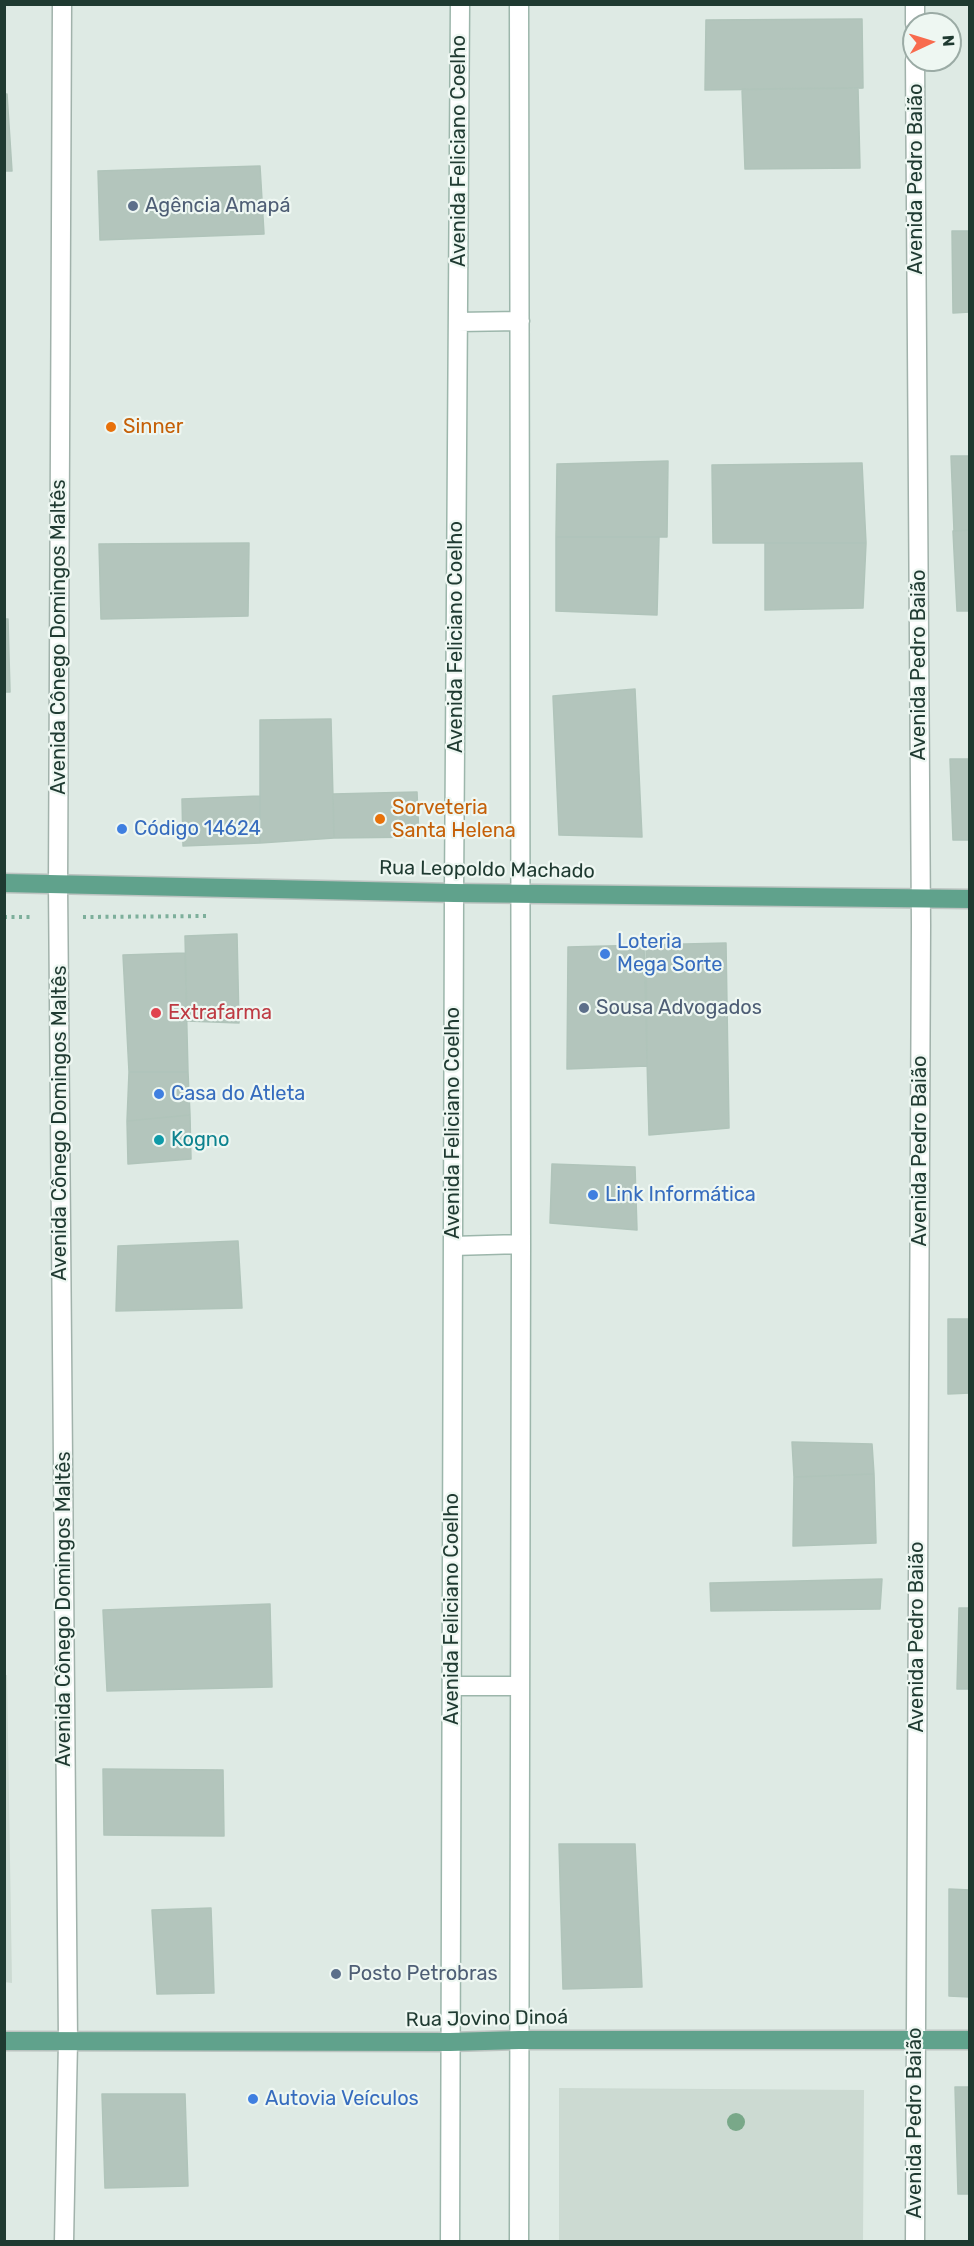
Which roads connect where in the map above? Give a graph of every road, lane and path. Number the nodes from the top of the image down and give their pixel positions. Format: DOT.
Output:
graph roads {
  1 [pos="62,4"];
  2 [pos="460,4"];
  3 [pos="519,4"];
  4 [pos="915,72"];
  5 [pos="520,321"];
  6 [pos="458,322"];
  7 [pos="4,883"];
  8 [pos="58,884"];
  9 [pos="454,893"];
  10 [pos="521,893"];
  11 [pos="969,899"];
  12 [pos="921,900"];
  13 [pos="521,1244"];
  14 [pos="453,1246"];
  15 [pos="452,1686"];
  16 [pos="519,1686"];
  17 [pos="519,2040"];
  18 [pos="915,2040"];
  19 [pos="969,2040"];
  20 [pos="4,2041"];
  21 [pos="68,2041"];
  22 [pos="450,2042"];
  23 [pos="64,2241"];
  24 [pos="450,2241"];
  25 [pos="519,2241"];
  26 [pos="915,2241"];
  1 -- 8 [label="street, Avenida Cônego Domingos Maltês"];
  2 -- 6 [label="street, Avenida Feliciano Coelho"];
  3 -- 5 [label="street"];
  4 -- 12 [label="street, Avenida Pedro Baião"];
  5 -- 6 [label="street"];
  5 -- 10 [label="street"];
  6 -- 9 [label="street, Avenida Feliciano Coelho"];
  7 -- 8 [label="main road, Rua Leopoldo Machado"];
  8 -- 9 [label="main road, Rua Leopoldo Machado"];
  8 -- 21 [label="street, Avenida Cônego Domingos Maltês"];
  9 -- 10 [label="main road, Rua Leopoldo Machado"];
  9 -- 14 [label="street, Avenida Feliciano Coelho"];
  10 -- 12 [label="main road, Rua Leopoldo Machado"];
  10 -- 13 [label="street"];
  11 -- 12 [label="main road, Rua Leopoldo Machado"];
  12 -- 18 [label="street, Avenida Pedro Baião"];
  13 -- 14 [label="street"];
  13 -- 16 [label="street"];
  14 -- 15 [label="street, Avenida Feliciano Coelho"];
  15 -- 16 [label="street"];
  15 -- 22 [label="street, Avenida Feliciano Coelho"];
  16 -- 17 [label="street"];
  17 -- 18 [label="main road, Rua Jovino Dinoá"];
  17 -- 22 [label="main road, Rua Jovino Dinoá"];
  17 -- 25 [label="street"];
  18 -- 19 [label="main road, Rua Jovino Dinoá"];
  18 -- 26 [label="street, Avenida Pedro Baião"];
  20 -- 21 [label="main road, Rua Jovino Dinoá"];
  21 -- 22 [label="main road, Rua Jovino Dinoá"];
  21 -- 23 [label="street, Avenida Cônego Domingos Maltês"];
  22 -- 24 [label="street, Avenida Feliciano Coelho"];
}
